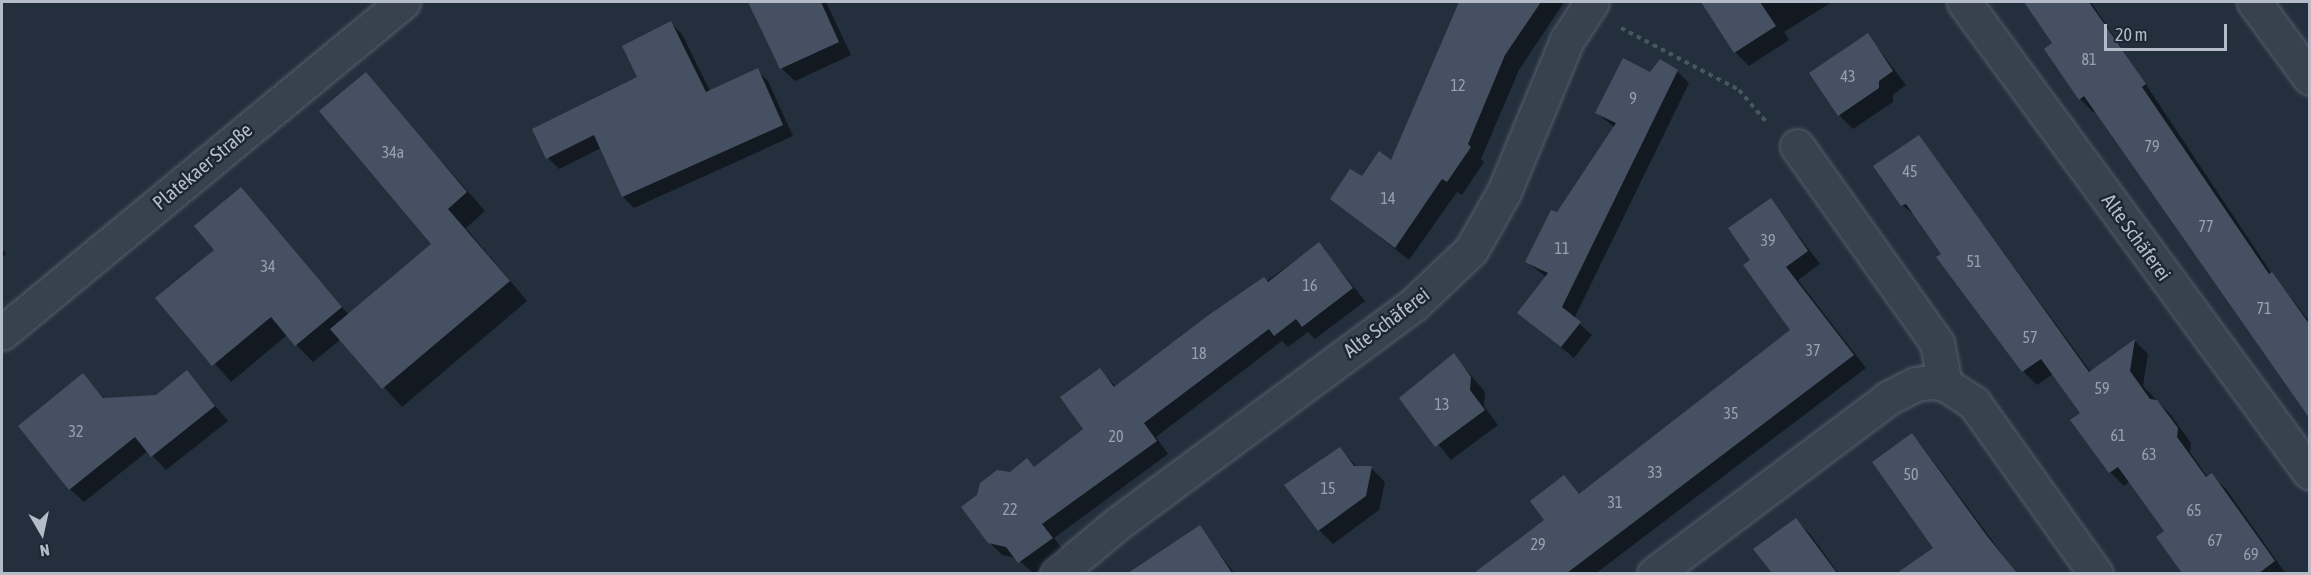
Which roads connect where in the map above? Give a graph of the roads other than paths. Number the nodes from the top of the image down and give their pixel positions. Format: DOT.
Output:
graph roads {
  1 [pos="403,2"];
  2 [pos="1964,2"];
  3 [pos="2254,2"];
  4 [pos="1590,3"];
  5 [pos="2310,78"];
  6 [pos="1797,146"];
  7 [pos="2,333"];
  8 [pos="1946,384"];
  9 [pos="2310,473"];
  10 [pos="1073,569"];
  11 [pos="1654,573"];
  12 [pos="2096,573"];
  1 -- 7 [label="street, Platekaer Straße"];
  2 -- 9 [label="street, Alte Schäferei"];
  3 -- 5 [label="street"];
  4 -- 10 [label="street, Alte Schäferei"];
  6 -- 8 [label="street"];
  8 -- 11 [label="street"];
  8 -- 12 [label="street"];
}
